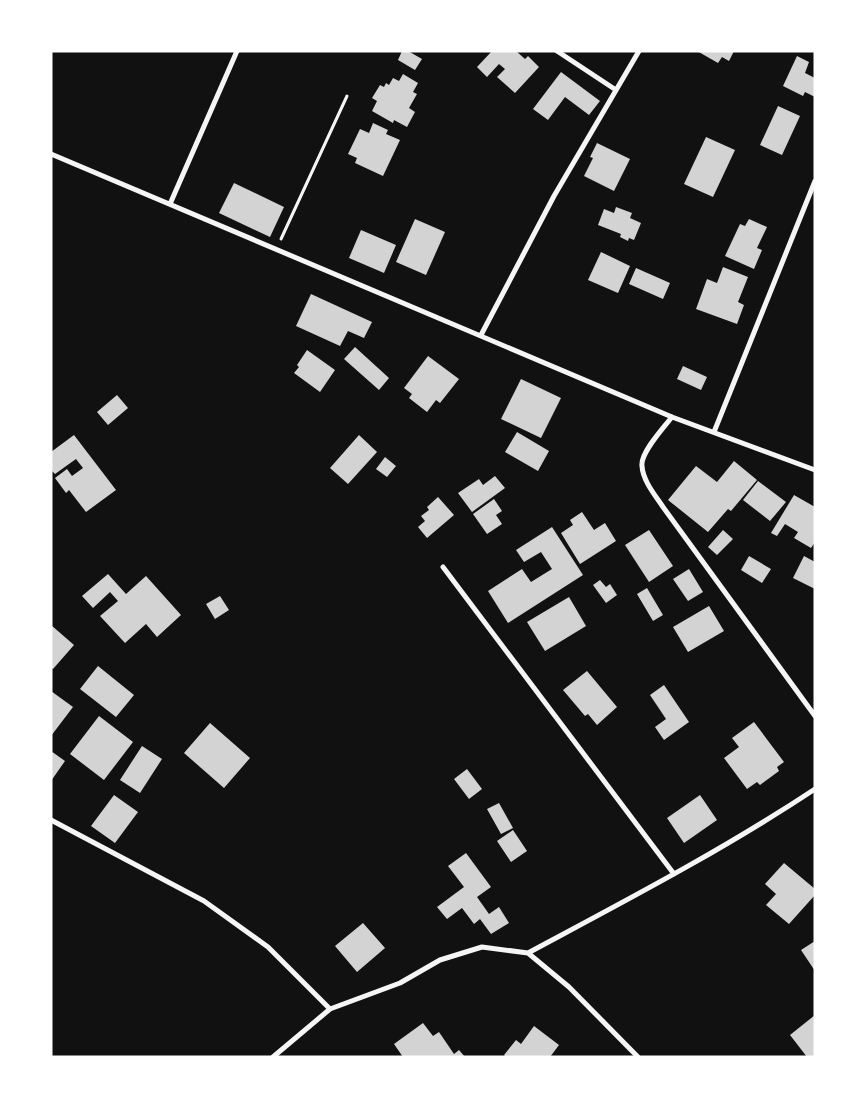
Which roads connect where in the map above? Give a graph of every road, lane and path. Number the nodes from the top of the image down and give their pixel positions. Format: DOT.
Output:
graph roads {
  1 [pos="237,51"];
  2 [pos="557,51"];
  3 [pos="639,51"];
  4 [pos="616,90"];
  5 [pos="347,96"];
  6 [pos="51,154"];
  7 [pos="815,181"];
  8 [pos="170,204"];
  9 [pos="276,251"];
  10 [pos="481,335"];
  11 [pos="672,416"];
  12 [pos="714,432"];
  13 [pos="815,470"];
  14 [pos="443,567"];
  15 [pos="815,716"];
  16 [pos="815,789"];
  17 [pos="51,820"];
  18 [pos="674,874"];
  19 [pos="528,953"];
  20 [pos="330,1009"];
  21 [pos="273,1057"];
  22 [pos="638,1057"];
  1 -- 8 [label="street"];
  2 -- 4 [label="street"];
  3 -- 4 [label="street"];
  4 -- 10 [label="street"];
  5 -- 9 [label="path"];
  6 -- 8 [label="street"];
  7 -- 12 [label="street"];
  8 -- 9 [label="street"];
  9 -- 10 [label="street"];
  10 -- 11 [label="street"];
  11 -- 12 [label="street"];
  11 -- 15 [label="street"];
  12 -- 13 [label="street"];
  14 -- 18 [label="street"];
  16 -- 18 [label="street"];
  17 -- 20 [label="street"];
  18 -- 19 [label="street"];
  19 -- 20 [label="street"];
  19 -- 22 [label="street"];
  20 -- 21 [label="street"];
}
